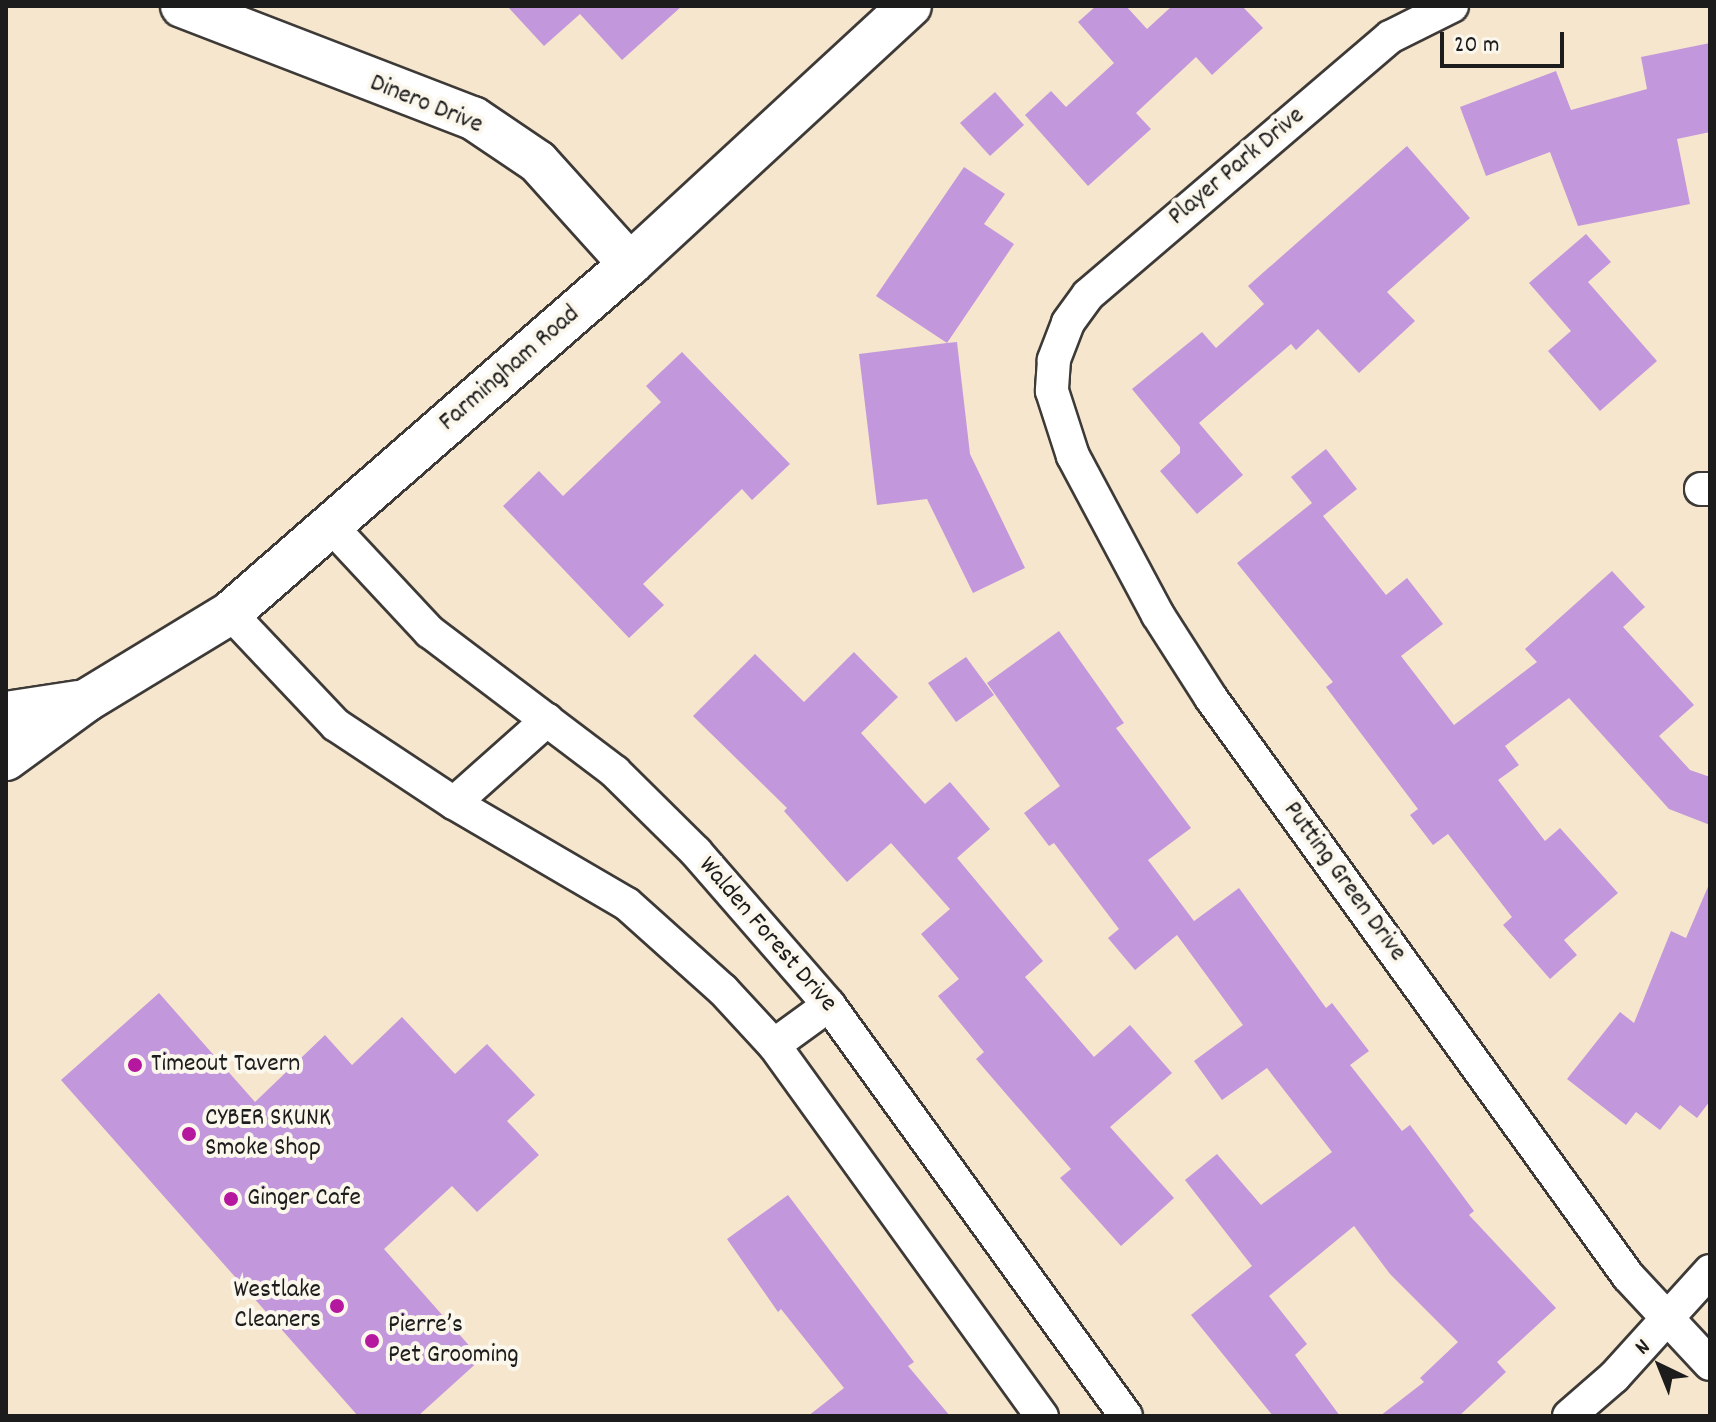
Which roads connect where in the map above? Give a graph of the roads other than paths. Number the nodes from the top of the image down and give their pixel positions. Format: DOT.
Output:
graph roads {
  1 [pos="182,6"];
  2 [pos="910,6"];
  3 [pos="1452,6"];
  4 [pos="630,264"];
  5 [pos="1054,360"];
  6 [pos="331,526"];
  7 [pos="230,613"];
  8 [pos="87,700"];
  9 [pos="6,713"];
  10 [pos="547,720"];
  11 [pos="6,759"];
  12 [pos="454,803"];
  13 [pos="829,1005"];
  14 [pos="774,1045"];
  15 [pos="1710,1271"];
  16 [pos="1667,1322"];
  17 [pos="1710,1364"];
  18 [pos="1042,1416"];
  19 [pos="1126,1416"];
  20 [pos="1569,1416"];
  1 -- 4 [label="street, Dinero Drive"];
  2 -- 4 [label="street, Farmingham Road"];
  3 -- 5 [label="street, Player Park Drive"];
  4 -- 6 [label="street, Farmingham Road"];
  5 -- 16 [label="street, Putting Green Drive"];
  6 -- 7 [label="street, Farmingham Road"];
  6 -- 10 [label="street, Walden Forest Drive"];
  7 -- 8 [label="street, Farmingham Road"];
  7 -- 12 [label="street"];
  8 -- 9 [label="street, Farmingham Road"];
  8 -- 11 [label="street, Farmingham Road"];
  10 -- 12 [label="street"];
  10 -- 13 [label="street, Walden Forest Drive"];
  12 -- 14 [label="street"];
  13 -- 14 [label="street"];
  13 -- 19 [label="street, Walden Forest Drive"];
  14 -- 18 [label="street"];
  15 -- 16 [label="street"];
  16 -- 17 [label="street, Putting Green Drive"];
  16 -- 20 [label="street"];
}
